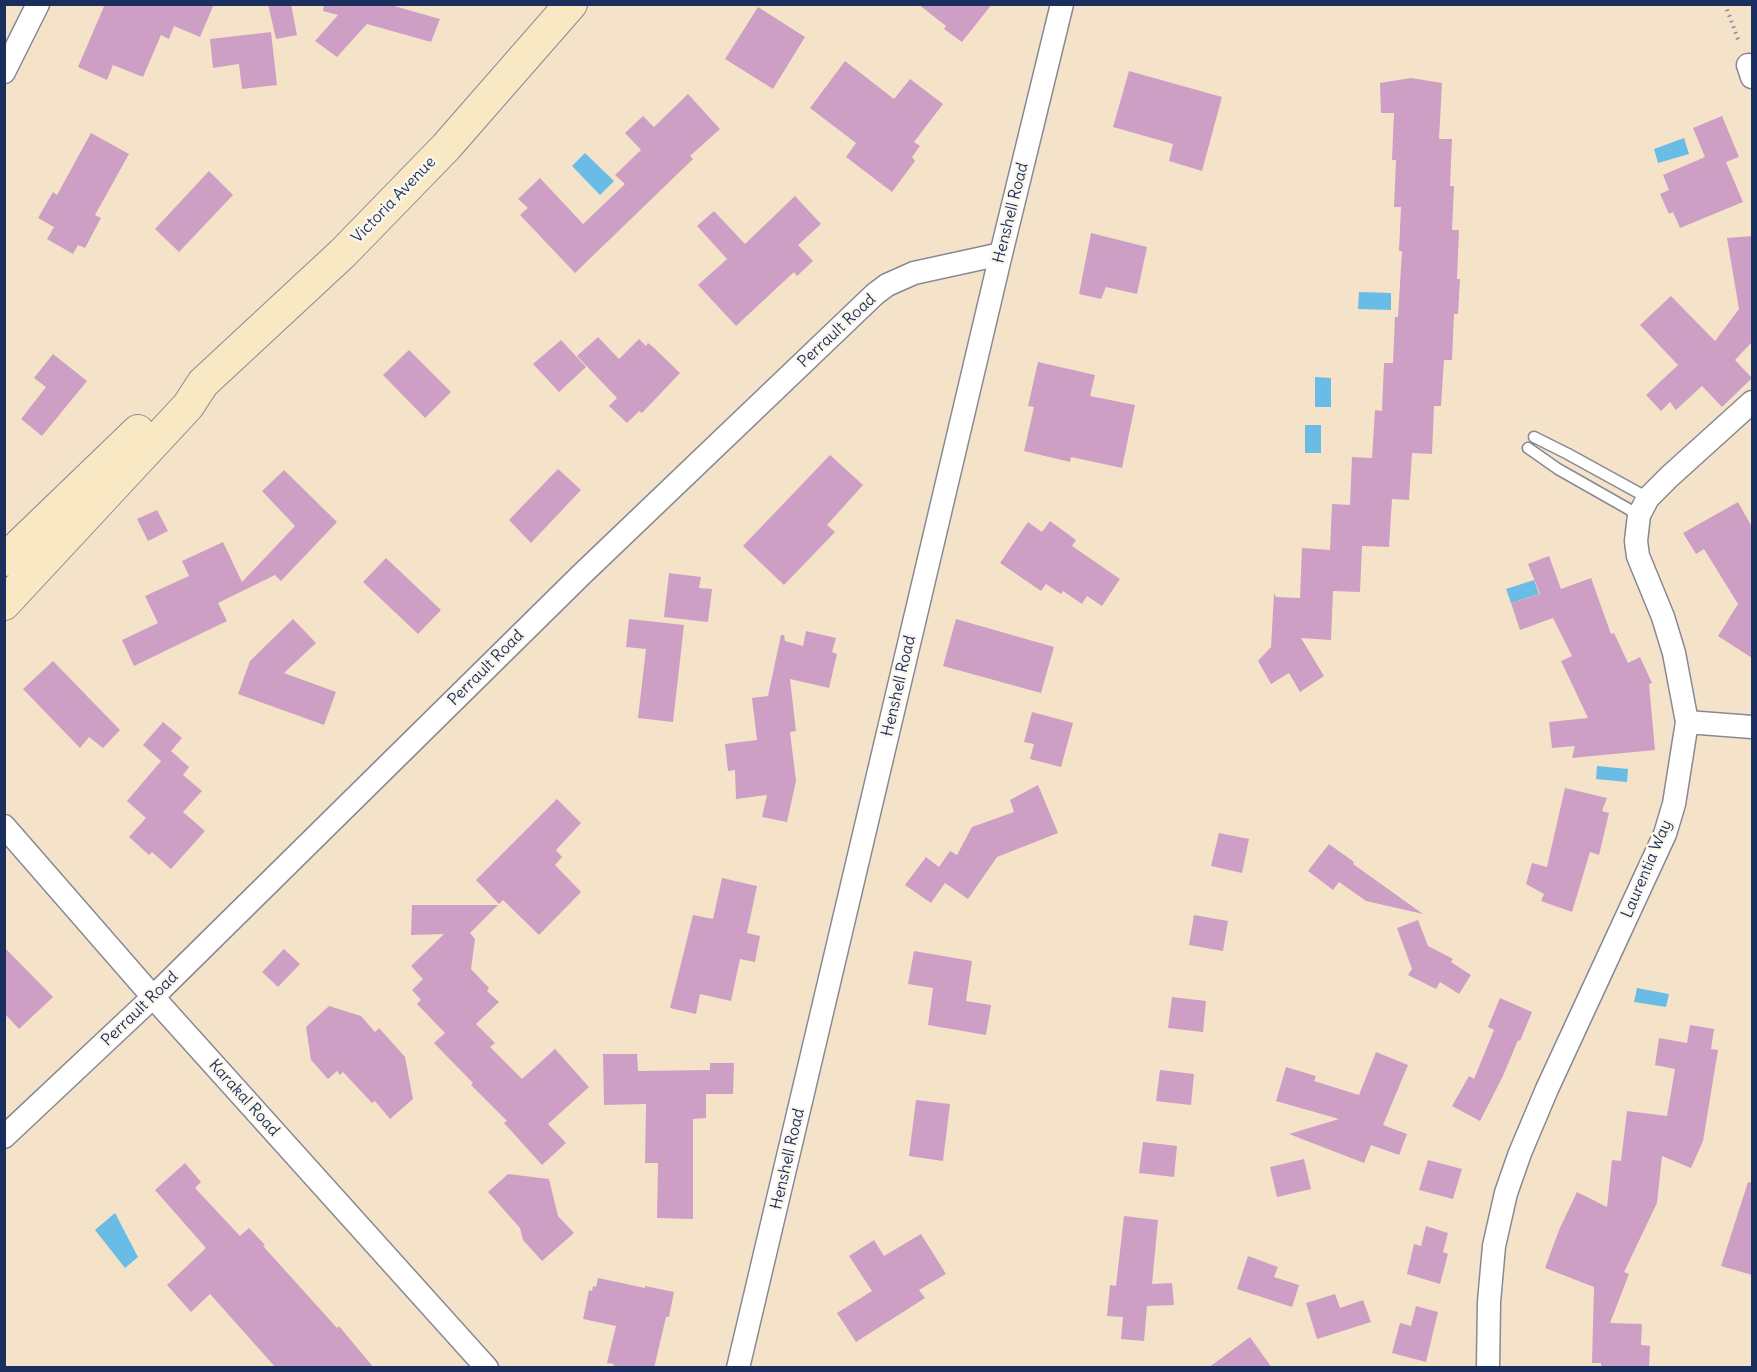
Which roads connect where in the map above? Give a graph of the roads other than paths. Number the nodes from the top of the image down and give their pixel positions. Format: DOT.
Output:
graph roads {
  1 [pos="39,4"];
  2 [pos="572,4"];
  3 [pos="1062,4"];
  4 [pos="4,72"];
  5 [pos="1001,254"];
  6 [pos="203,383"];
  7 [pos="1752,402"];
  8 [pos="1534,437"];
  9 [pos="1528,448"];
  10 [pos="1643,506"];
  11 [pos="4,560"];
  12 [pos="4,604"];
  13 [pos="1687,722"];
  14 [pos="1752,727"];
  15 [pos="4,826"];
  16 [pos="153,997"];
  17 [pos="4,1137"];
  18 [pos="487,1368"];
  19 [pos="738,1368"];
  20 [pos="1488,1368"];
  1 -- 4 [label="street"];
  2 -- 6 [label="street, Victoria Avenue"];
  3 -- 5 [label="street, Henshell Road"];
  5 -- 16 [label="street, Perrault Road"];
  5 -- 19 [label="street, Henshell Road"];
  6 -- 11 [label="street, Victoria Avenue"];
  6 -- 12 [label="street, Victoria Avenue"];
  7 -- 10 [label="street"];
  8 -- 10 [label="lane"];
  9 -- 10 [label="lane"];
  10 -- 13 [label="street, Laurentia Way"];
  13 -- 14 [label="street"];
  13 -- 20 [label="street, Laurentia Way"];
  15 -- 16 [label="street, Karakal Road"];
  16 -- 17 [label="street, Perrault Road"];
  16 -- 18 [label="street, Karakal Road"];
}
